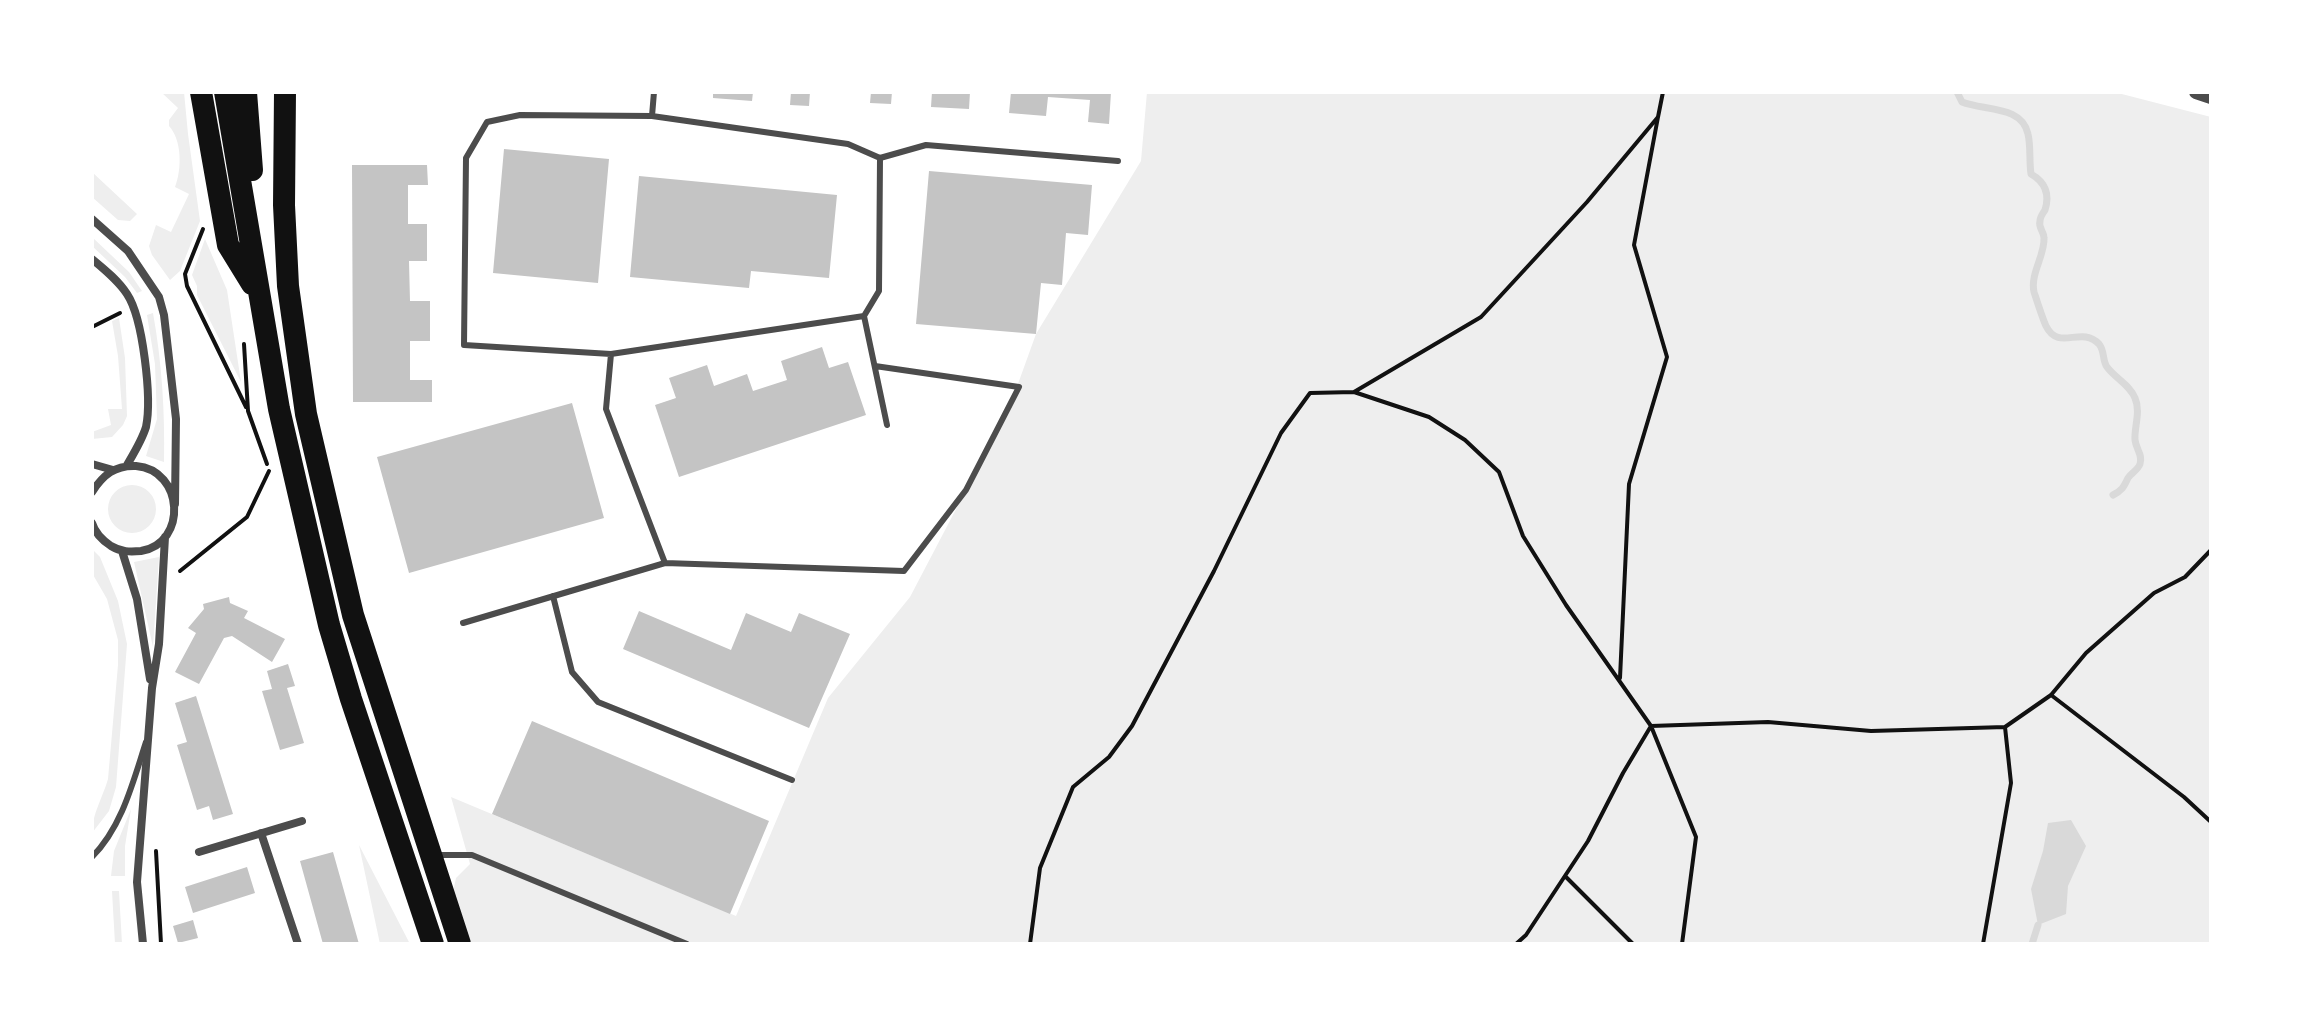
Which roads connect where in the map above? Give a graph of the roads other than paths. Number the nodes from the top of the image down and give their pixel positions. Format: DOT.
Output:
graph roads {
  1 [pos="201,92"];
  2 [pos="225,92"];
  3 [pos="246,92"];
  4 [pos="285,92"];
  5 [pos="654,92"];
  6 [pos="2196,92"];
  7 [pos="2211,97"];
  8 [pos="652,116"];
  9 [pos="880,158"];
  10 [pos="1118,161"];
  11 [pos="92,219"];
  12 [pos="92,259"];
  13 [pos="259,295"];
  14 [pos="864,316"];
  15 [pos="611,354"];
  16 [pos="875,366"];
  17 [pos="887,425"];
  18 [pos="92,464"];
  19 [pos="127,465"];
  20 [pos="113,470"];
  21 [pos="92,492"];
  22 [pos="175,504"];
  23 [pos="93,527"];
  24 [pos="165,537"];
  25 [pos="122,551"];
  26 [pos="665,563"];
  27 [pos="553,596"];
  28 [pos="463,623"];
  29 [pos="152,688"];
  30 [pos="149,732"];
  31 [pos="792,780"];
  32 [pos="302,821"];
  33 [pos="261,833"];
  34 [pos="199,852"];
  35 [pos="431,855"];
  36 [pos="92,857"];
  37 [pos="143,944"];
  38 [pos="298,944"];
  39 [pos="433,944"];
  40 [pos="460,944"];
  41 [pos="687,944"];
  1 -- 13 [label="highway"];
  2 -- 13 [label="highway"];
  3 -- 13 [label="highway"];
  4 -- 35 [label="highway"];
  5 -- 8 [label="lane"];
  6 -- 7 [label="street"];
  8 -- 9 [label="lane"];
  8 -- 15 [label="lane"];
  9 -- 10 [label="lane"];
  9 -- 14 [label="lane"];
  11 -- 22 [label="street"];
  12 -- 19 [label="street"];
  13 -- 39 [label="highway"];
  14 -- 15 [label="lane"];
  14 -- 16 [label="lane"];
  15 -- 26 [label="lane"];
  16 -- 17 [label="lane"];
  16 -- 26 [label="lane"];
  18 -- 20 [label="street"];
  19 -- 20 [label="street"];
  19 -- 22 [label="street"];
  20 -- 21 [label="street"];
  22 -- 24 [label="street"];
  23 -- 25 [label="street"];
  24 -- 25 [label="street"];
  24 -- 29 [label="street"];
  25 -- 29 [label="street"];
  26 -- 27 [label="lane"];
  27 -- 28 [label="lane"];
  27 -- 31 [label="lane"];
  29 -- 30 [label="street"];
  30 -- 36 [label="lane"];
  30 -- 37 [label="street"];
  32 -- 33 [label="street"];
  33 -- 34 [label="street"];
  33 -- 38 [label="street"];
  35 -- 40 [label="highway"];
  35 -- 41 [label="lane"];
}
